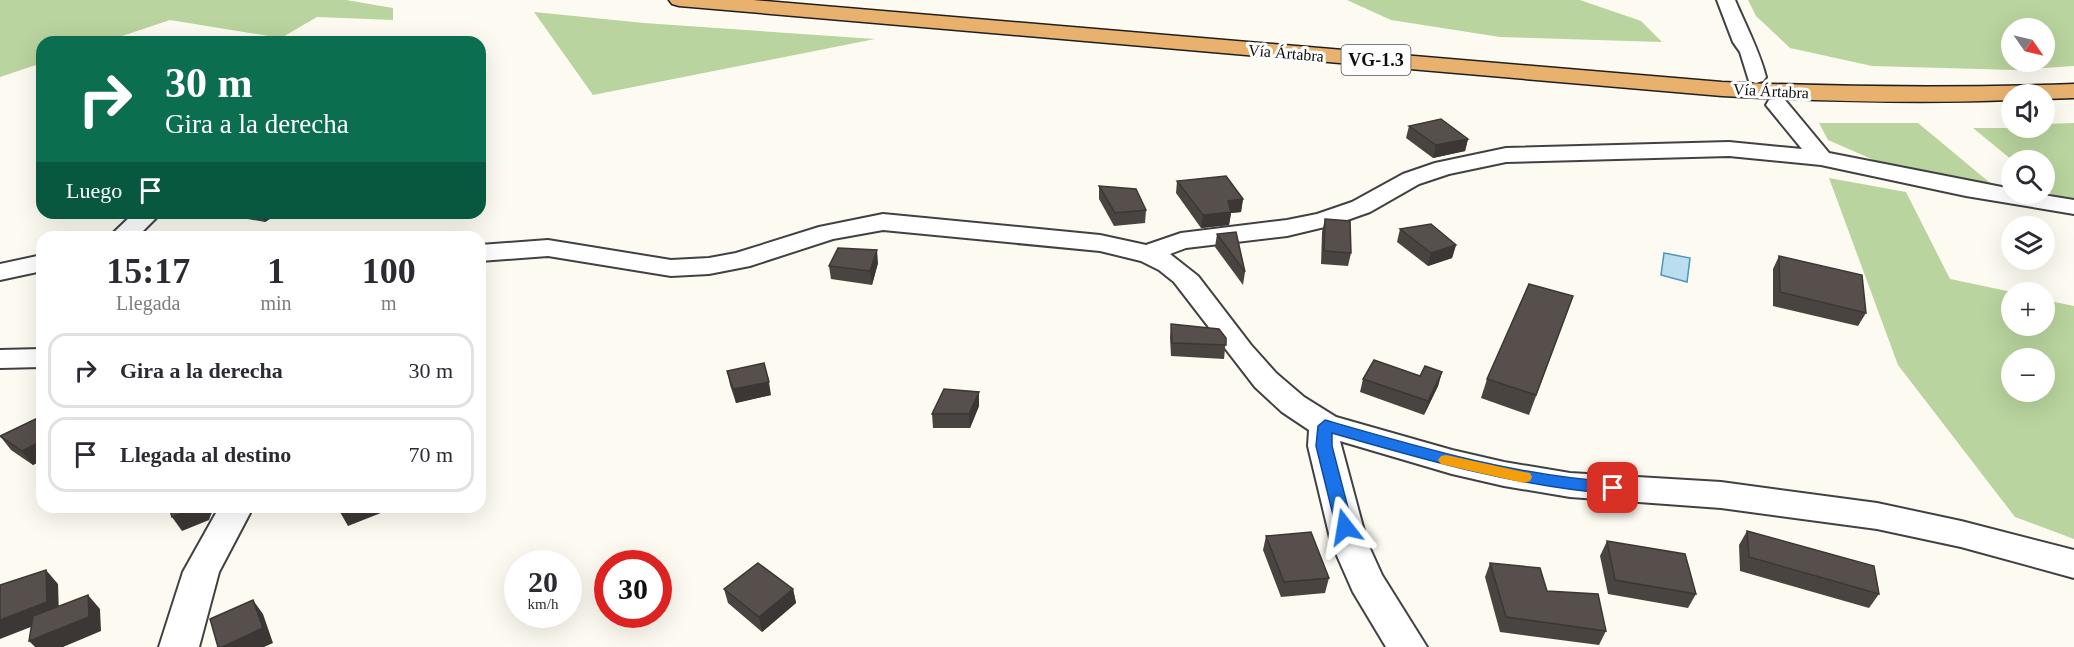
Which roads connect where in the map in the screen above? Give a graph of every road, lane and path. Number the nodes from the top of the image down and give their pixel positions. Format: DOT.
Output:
graph roads {
  1 [pos="679,0"];
  2 [pos="1726,0"];
  3 [pos="1756,77"];
  4 [pos="2074,91"];
  5 [pos="1777,105"];
  6 [pos="1821,158"];
  7 [pos="2074,207"];
  8 [pos="142,219"];
  9 [pos="129,231"];
  10 [pos="486,253"];
  11 [pos="1147,254"];
  12 [pos="36,264"];
  13 [pos="0,272"];
  14 [pos="36,358"];
  15 [pos="0,359"];
  16 [pos="1325,426"];
  17 [pos="233,513"];
  18 [pos="2074,564"];
  19 [pos="178,647"];
  20 [pos="1407,647"];
  1 -- 4 [label="highway, Vía Ártabra / VG-1.3"];
  2 -- 3 [label="street"];
  5 -- 6 [label="street"];
  6 -- 7 [label="street"];
  6 -- 11 [label="street"];
  8 -- 9 [label="street"];
  10 -- 11 [label="street"];
  11 -- 16 [label="street"];
  12 -- 13 [label="street"];
  14 -- 15 [label="street"];
  16 -- 18 [label="street"];
  16 -- 20 [label="street"];
  17 -- 19 [label="street"];
}
